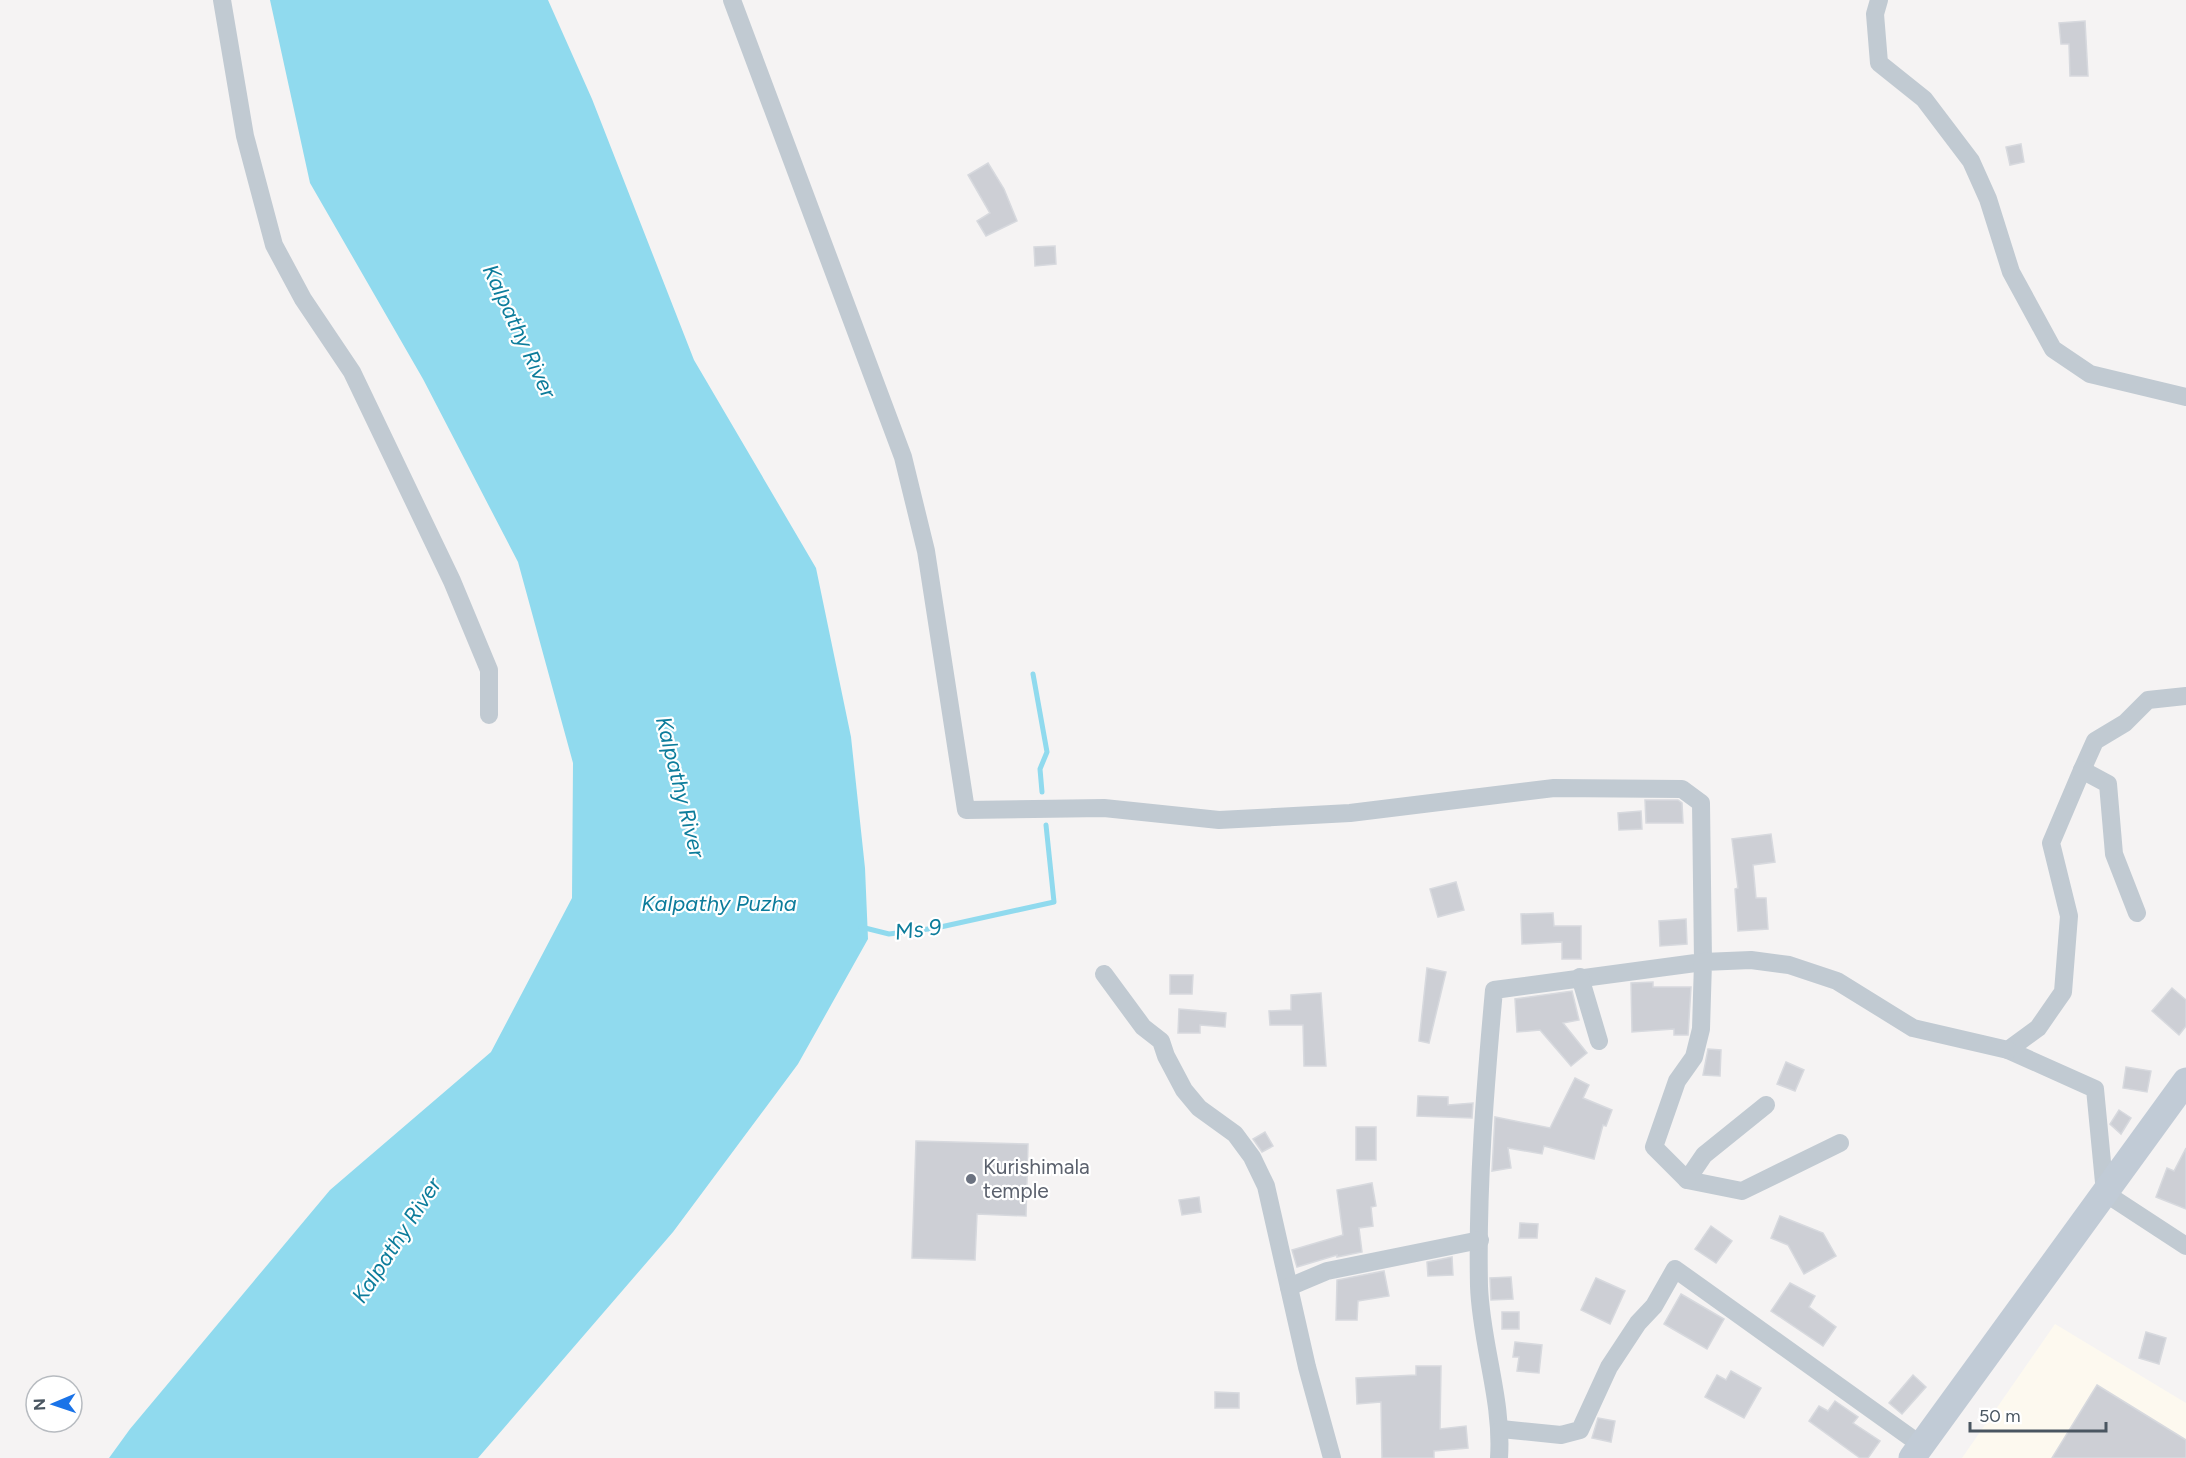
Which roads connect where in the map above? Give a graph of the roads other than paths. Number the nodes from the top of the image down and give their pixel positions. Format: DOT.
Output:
graph roads {
  1 [pos="222,0"];
  2 [pos="732,0"];
  3 [pos="1879,0"];
  4 [pos="2186,397"];
  5 [pos="2186,696"];
  6 [pos="489,715"];
  7 [pos="2082,770"];
  8 [pos="2136,913"];
  9 [pos="1703,962"];
  10 [pos="1104,974"];
  11 [pos="1581,976"];
  12 [pos="1599,1041"];
  13 [pos="2008,1050"];
  14 [pos="2186,1081"];
  15 [pos="1766,1105"];
  16 [pos="1840,1143"];
  17 [pos="1686,1180"];
  18 [pos="2105,1193"];
  19 [pos="1480,1240"];
  20 [pos="2186,1246"];
  21 [pos="1288,1287"];
  22 [pos="1501,1429"];
  23 [pos="1917,1452"];
  24 [pos="1332,1458"];
  25 [pos="1499,1458"];
  1 -- 6 [label="street"];
  2 -- 9 [label="street"];
  3 -- 4 [label="street"];
  5 -- 7 [label="street"];
  7 -- 8 [label="street"];
  7 -- 13 [label="street"];
  9 -- 11 [label="street"];
  9 -- 13 [label="street"];
  9 -- 17 [label="street"];
  10 -- 21 [label="street"];
  11 -- 12 [label="street"];
  11 -- 19 [label="street"];
  13 -- 18 [label="street"];
  14 -- 18 [label="main road"];
  15 -- 17 [label="street"];
  16 -- 17 [label="street"];
  18 -- 20 [label="street"];
  18 -- 23 [label="main road"];
  19 -- 21 [label="street"];
  19 -- 22 [label="street"];
  21 -- 24 [label="street"];
  22 -- 23 [label="street"];
  22 -- 25 [label="street"];
}
